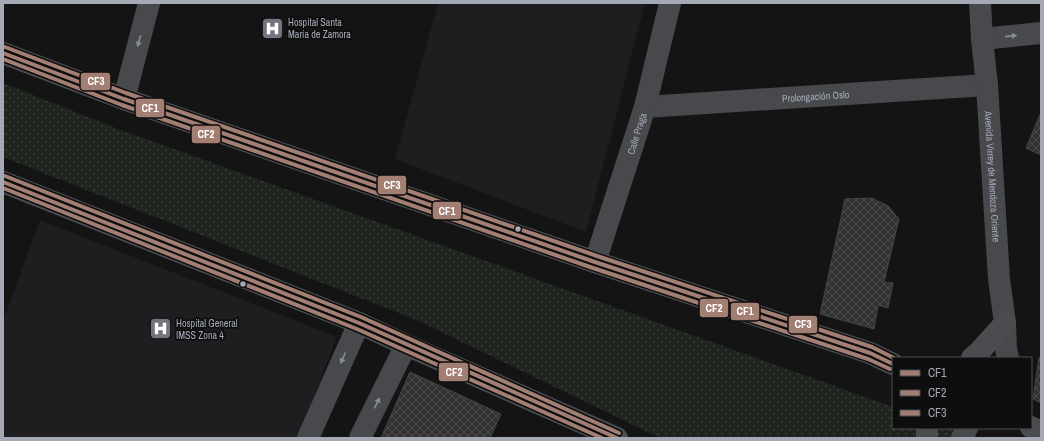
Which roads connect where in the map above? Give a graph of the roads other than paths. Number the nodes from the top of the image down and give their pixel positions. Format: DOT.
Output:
graph roads {
  1 [pos="149,3"];
  2 [pos="670,3"];
  3 [pos="980,3"];
  4 [pos="1041,33"];
  5 [pos="982,39"];
  6 [pos="3,53"];
  7 [pos="987,85"];
  8 [pos="124,99"];
  9 [pos="645,107"];
  10 [pos="3,182"];
  11 [pos="594,262"];
  12 [pos="359,323"];
  13 [pos="1005,323"];
  14 [pos="406,345"];
  15 [pos="1005,355"];
  16 [pos="973,357"];
  17 [pos="892,364"];
  18 [pos="1032,428"];
  19 [pos="966,429"];
  20 [pos="1041,432"];
  21 [pos="308,438"];
  22 [pos="360,438"];
  23 [pos="617,438"];
  24 [pos="962,438"];
  1 -- 8 [label="street, one-way"];
  2 -- 9 [label="street, Calle Praga"];
  3 -- 5 [label="street, Avenida Virrey de Mendoza Oriente"];
  5 -- 4 [label="street, one-way"];
  5 -- 7 [label="street, Avenida Virrey de Mendoza Oriente"];
  6 -- 8 [label="main road"];
  7 -- 9 [label="street, Prolongación Oslo"];
  7 -- 13 [label="street, Avenida Virrey de Mendoza Oriente"];
  8 -- 11 [label="main road"];
  9 -- 11 [label="street, Calle Praga"];
  10 -- 12 [label="main road"];
  11 -- 17 [label="main road"];
  12 -- 14 [label="main road"];
  12 -- 21 [label="street, one-way"];
  13 -- 15 [label="street, Avenida Virrey de Mendoza Oriente"];
  13 -- 16 [label="main road"];
  22 -- 14 [label="street, one-way"];
  14 -- 23 [label="main road"];
  18 -- 20 [label="main road"];
  19 -- 24 [label="street"];
}
